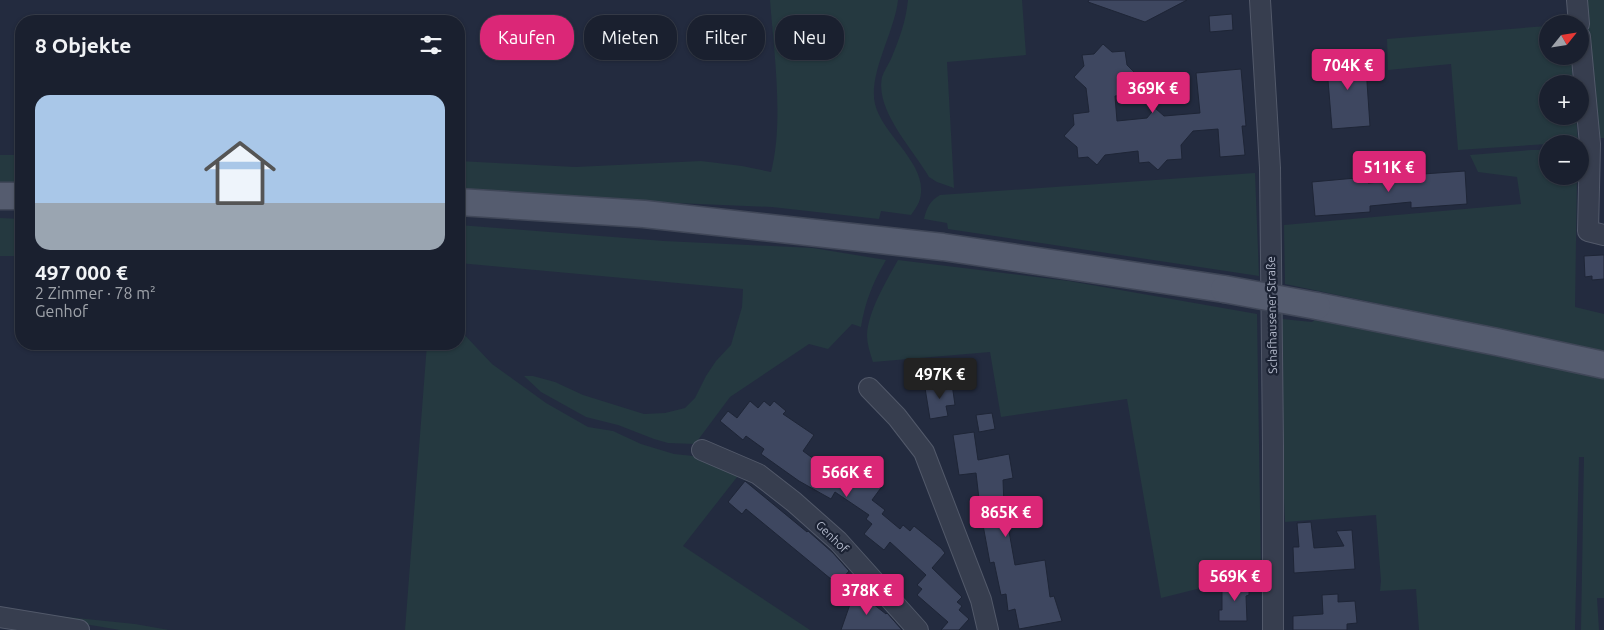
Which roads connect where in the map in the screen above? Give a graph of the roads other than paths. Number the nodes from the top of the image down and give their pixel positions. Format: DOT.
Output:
graph roads {
  1 [pos="1260,0"];
  2 [pos="1577,0"];
  3 [pos="1578,15"];
  4 [pos="1583,65"];
  5 [pos="0,196"];
  6 [pos="15,196"];
  7 [pos="465,202"];
  8 [pos="1596,233"];
  9 [pos="1604,365"];
  10 [pos="870,388"];
  11 [pos="702,450"];
  12 [pos="0,617"];
  13 [pos="79,630"];
  14 [pos="918,630"];
  15 [pos="988,630"];
  16 [pos="1272,630"];
  1 -- 16 [label="street, Schafhausener Straße"];
  2 -- 3 [label="street"];
  4 -- 8 [label="street"];
  5 -- 6 [label="main road"];
  7 -- 9 [label="main road, bridge"];
  10 -- 15 [label="street"];
  11 -- 14 [label="street, Genhof"];
  12 -- 13 [label="street"];
}
